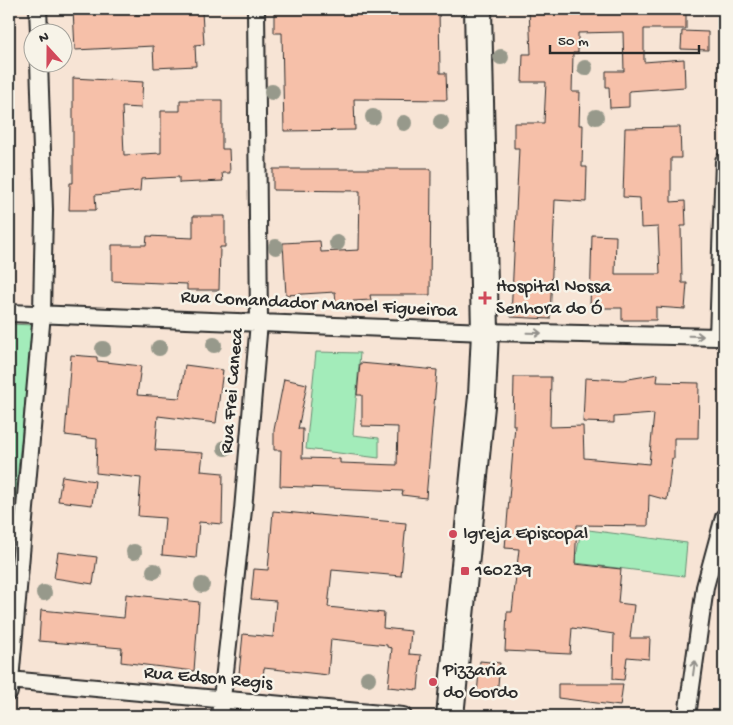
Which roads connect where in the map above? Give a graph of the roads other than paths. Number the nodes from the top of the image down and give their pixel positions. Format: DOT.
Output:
graph roads {
  1 [pos="38,9"];
  2 [pos="256,9"];
  3 [pos="478,9"];
  4 [pos="39,22"];
  5 [pos="39,72"];
  6 [pos="724,161"];
  7 [pos="9,313"];
  8 [pos="42,313"];
  9 [pos="260,322"];
  10 [pos="485,332"];
  11 [pos="721,338"];
  12 [pos="724,517"];
  13 [pos="9,685"];
  14 [pos="221,709"];
  15 [pos="404,716"];
  16 [pos="450,716"];
  17 [pos="687,716"];
  1 -- 4 [label="street"];
  2 -- 9 [label="street, Rua Frei Caneca"];
  3 -- 10 [label="main road"];
  5 -- 8 [label="street"];
  6 -- 11 [label="street"];
  7 -- 8 [label="street, Rua Comandador Manoel Figueiroa"];
  8 -- 9 [label="street, Rua Comandador Manoel Figueiroa"];
  8 -- 13 [label="street"];
  9 -- 10 [label="street, Rua Comandador Manoel Figueiroa"];
  9 -- 14 [label="street, Rua Frei Caneca"];
  10 -- 11 [label="street, Rua Comandador Manoel Figueiroa, one-way"];
  10 -- 16 [label="main road"];
  17 -- 12 [label="street, one-way"];
  13 -- 14 [label="street, Rua Edson Regis"];
  14 -- 15 [label="street, Rua Edson Regis"];
}
